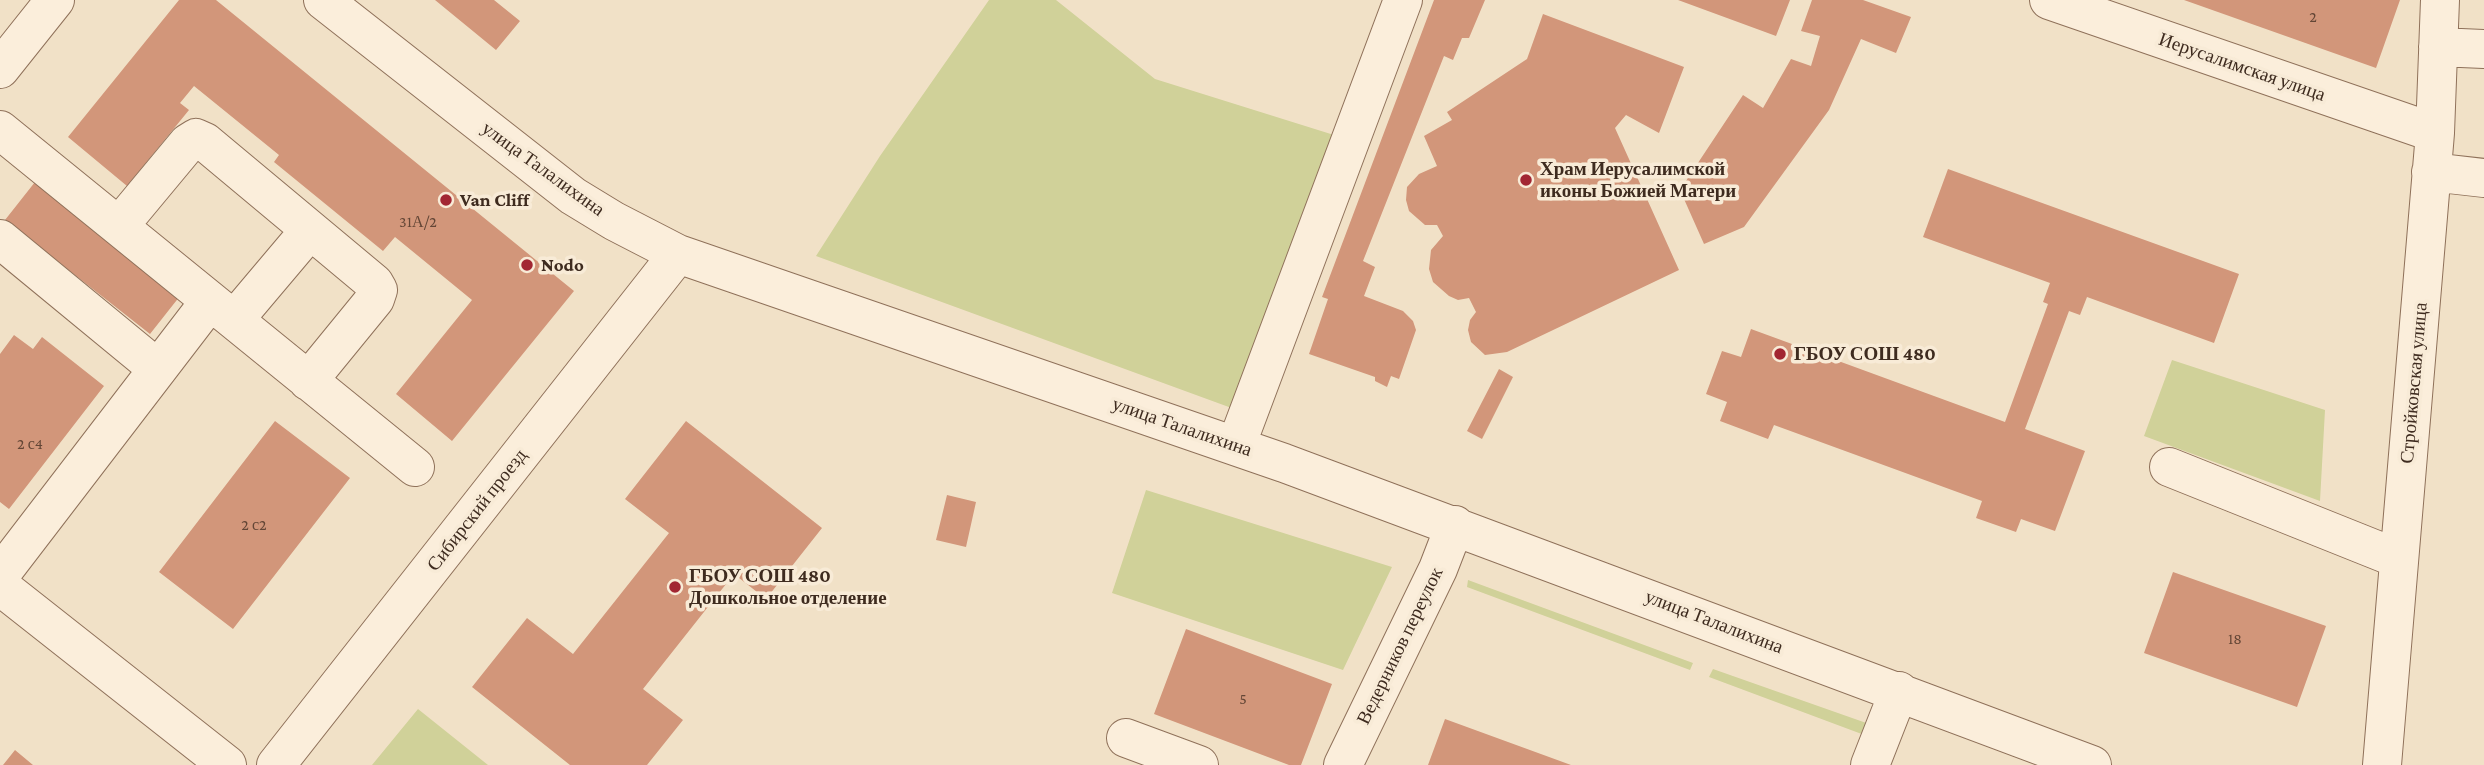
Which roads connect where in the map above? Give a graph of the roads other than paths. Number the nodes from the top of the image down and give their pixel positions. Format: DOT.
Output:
graph roads {
  1 [pos="55,0"];
  2 [pos="323,0"];
  3 [pos="1403,0"];
  4 [pos="2049,0"];
  5 [pos="2440,0"];
  6 [pos="2438,47"];
  7 [pos="2484,49"];
  8 [pos="0,69"];
  9 [pos="0,130"];
  10 [pos="2435,133"];
  11 [pos="2431,172"];
  12 [pos="2484,178"];
  13 [pos="119,226"];
  14 [pos="310,230"];
  15 [pos="0,239"];
  16 [pos="678,254"];
  17 [pos="222,311"];
  18 [pos="158,369"];
  19 [pos="308,380"];
  20 [pos="1237,446"];
  21 [pos="415,467"];
  22 [pos="2169,467"];
  23 [pos="1455,526"];
  24 [pos="2399,559"];
  25 [pos="0,575"];
  26 [pos="0,586"];
  27 [pos="1899,691"];
  28 [pos="1126,738"];
  29 [pos="227,765"];
  30 [pos="276,765"];
  31 [pos="1199,765"];
  32 [pos="1343,765"];
  33 [pos="1870,765"];
  34 [pos="2092,765"];
  35 [pos="2382,765"];
  1 -- 8 [label="street"];
  2 -- 16 [label="street, улица Талалихина"];
  3 -- 20 [label="street"];
  4 -- 10 [label="street, Иерусалимская улица"];
  5 -- 6 [label="street, Стройковская улица"];
  6 -- 7 [label="street"];
  6 -- 10 [label="street, Стройковская улица"];
  9 -- 13 [label="street"];
  10 -- 11 [label="street, Стройковская улица"];
  11 -- 12 [label="street"];
  11 -- 24 [label="street, Стройковская улица"];
  13 -- 14 [label="street"];
  13 -- 17 [label="street"];
  14 -- 17 [label="street"];
  14 -- 19 [label="street"];
  15 -- 18 [label="street"];
  16 -- 20 [label="street, улица Талалихина"];
  16 -- 30 [label="street, Сибирский проезд"];
  17 -- 18 [label="street"];
  17 -- 19 [label="street"];
  18 -- 25 [label="street"];
  19 -- 21 [label="street"];
  20 -- 23 [label="street, улица Талалихина"];
  22 -- 24 [label="street"];
  23 -- 27 [label="street, улица Талалихина"];
  23 -- 32 [label="street, Ведерников переулок"];
  24 -- 35 [label="street, Стройковская улица"];
  26 -- 29 [label="street"];
  27 -- 33 [label="street"];
  27 -- 34 [label="street, улица Талалихина"];
  28 -- 31 [label="street"];
}
